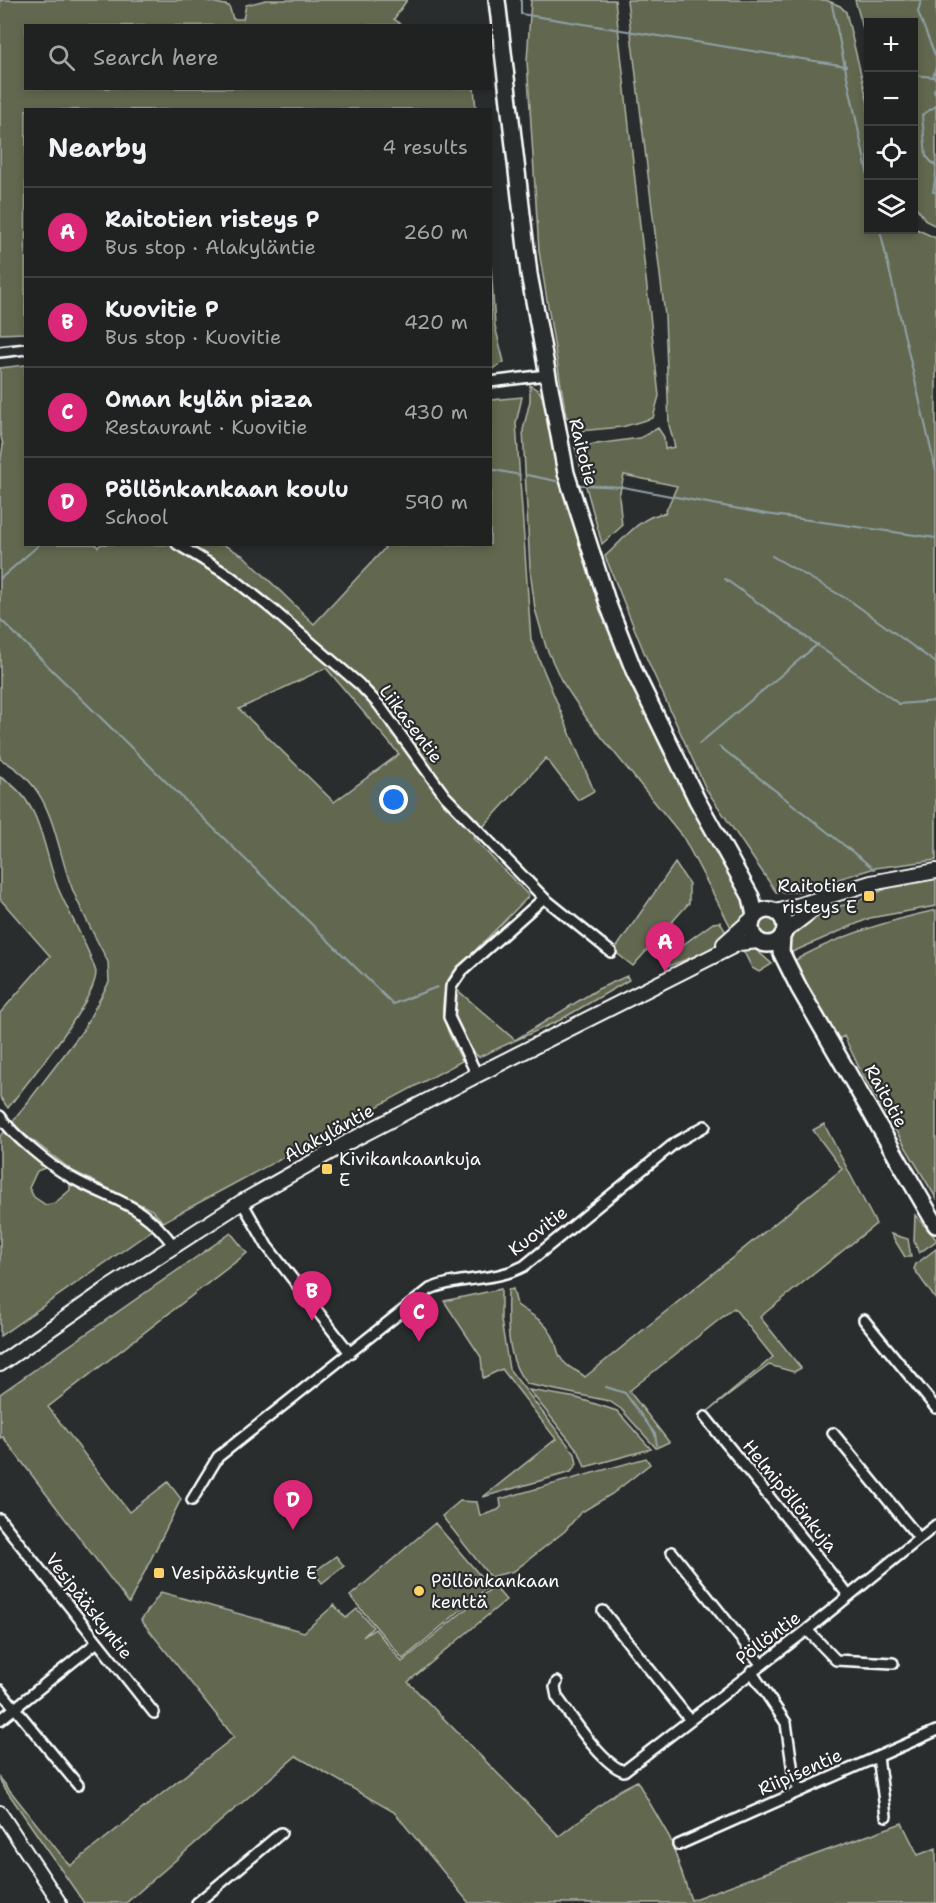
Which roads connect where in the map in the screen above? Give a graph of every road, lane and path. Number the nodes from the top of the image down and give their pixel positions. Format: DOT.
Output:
graph roads {
  1 [pos="497,0"];
  2 [pos="503,0"];
  3 [pos="502,38"];
  4 [pos="24,349"];
  5 [pos="0,352"];
  6 [pos="546,375"];
  7 [pos="492,382"];
  8 [pos="180,546"];
  9 [pos="723,847"];
  10 [pos="936,871"];
  11 [pos="838,894"];
  12 [pos="544,898"];
  13 [pos="774,911"];
  14 [pos="754,917"];
  15 [pos="784,933"];
  16 [pos="761,942"];
  17 [pos="611,952"];
  18 [pos="693,967"];
  19 [pos="799,988"];
  20 [pos="477,1075"];
  21 [pos="0,1116"];
  22 [pos="705,1126"];
  23 [pos="242,1202"];
  24 [pos="936,1226"];
  25 [pos="174,1246"];
  26 [pos="864,1320"];
  27 [pos="350,1353"];
  28 [pos="0,1364"];
  29 [pos="936,1408"];
  30 [pos="705,1417"];
  31 [pos="833,1433"];
  32 [pos="192,1500"];
  33 [pos="0,1519"];
  34 [pos="936,1525"];
  35 [pos="919,1538"];
  36 [pos="672,1552"];
  37 [pos="849,1596"];
  38 [pos="603,1611"];
  39 [pos="807,1630"];
  40 [pos="96,1642"];
  41 [pos="893,1663"];
  42 [pos="761,1664"];
  43 [pos="751,1671"];
  44 [pos="558,1682"];
  45 [pos="0,1690"];
  46 [pos="15,1708"];
  47 [pos="154,1713"];
  48 [pos="0,1720"];
  49 [pos="690,1720"];
  50 [pos="936,1731"];
  51 [pos="878,1757"];
  52 [pos="78,1785"];
  53 [pos="799,1790"];
  54 [pos="0,1812"];
  55 [pos="886,1816"];
  56 [pos="281,1833"];
  57 [pos="678,1845"];
  58 [pos="60,1903"];
  59 [pos="197,1903"];
  1 -- 3 [label="main road, Raitotie"];
  2 -- 3 [label="main road, Raitotie"];
  3 -- 6 [label="main road, Raitotie"];
  4 -- 5 [label="street"];
  6 -- 7 [label="street"];
  6 -- 9 [label="main road, Raitotie"];
  8 -- 12 [label="street, Liikasentie"];
  9 -- 13 [label="main road, Raitotie"];
  9 -- 14 [label="main road, Raitotie"];
  10 -- 11 [label="main road"];
  11 -- 13 [label="main road"];
  11 -- 15 [label="main road"];
  12 -- 17 [label="street, Liikasentie"];
  12 -- 20 [label="street"];
  13 -- 14 [label="main road"];
  13 -- 15 [label="main road"];
  14 -- 16 [label="main road"];
  14 -- 18 [label="main road, Alakyläntie"];
  15 -- 16 [label="main road"];
  15 -- 19 [label="main road, Raitotie"];
  16 -- 18 [label="main road, Alakyläntie"];
  16 -- 19 [label="main road, Raitotie"];
  18 -- 20 [label="main road, Alakyläntie"];
  19 -- 24 [label="main road, Raitotie"];
  20 -- 23 [label="main road, Alakyläntie"];
  21 -- 25 [label="street"];
  22 -- 27 [label="street, Kuovitie"];
  23 -- 25 [label="main road, Alakyläntie"];
  23 -- 27 [label="street"];
  25 -- 28 [label="main road, Alakyläntie"];
  26 -- 29 [label="street"];
  27 -- 32 [label="street, Kuovitie"];
  30 -- 37 [label="street, Helmipöllönkuja"];
  31 -- 35 [label="street"];
  33 -- 40 [label="street, Vesipääskyntie"];
  34 -- 35 [label="street, Pöllöntie"];
  35 -- 37 [label="street, Pöllöntie"];
  36 -- 42 [label="street"];
  37 -- 39 [label="street, Pöllöntie"];
  38 -- 49 [label="street"];
  39 -- 41 [label="street"];
  39 -- 42 [label="street, Pöllöntie"];
  40 -- 46 [label="street"];
  40 -- 47 [label="street, Vesipääskyntie"];
  42 -- 43 [label="street, Pöllöntie"];
  43 -- 49 [label="street, Pöllöntie"];
  43 -- 53 [label="street"];
  44 -- 49 [label="street, Pöllöntie"];
  45 -- 46 [label="street"];
  46 -- 48 [label="street"];
  46 -- 52 [label="street"];
  50 -- 51 [label="street, Riipisentie"];
  51 -- 53 [label="street, Riipisentie"];
  51 -- 55 [label="street"];
  53 -- 57 [label="street, Riipisentie"];
  54 -- 58 [label="street"];
  56 -- 59 [label="street"];
}
